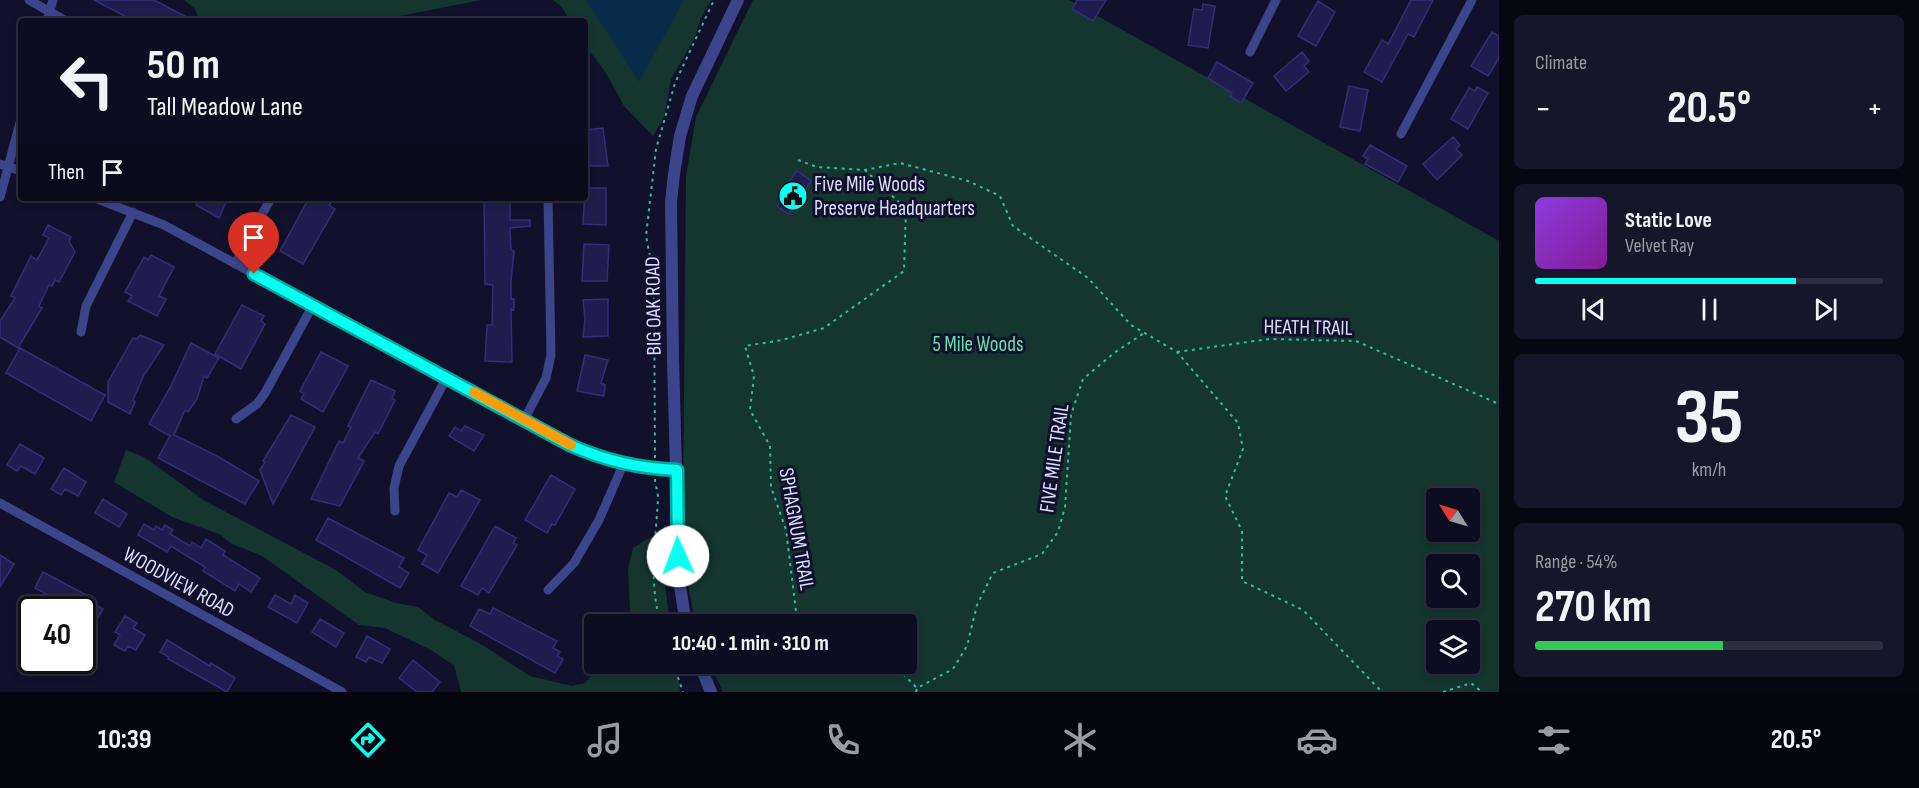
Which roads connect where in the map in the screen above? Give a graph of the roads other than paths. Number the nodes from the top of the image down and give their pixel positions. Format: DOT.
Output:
graph roads {
  1 [pos="29,0"];
  2 [pos="53,0"];
  3 [pos="738,0"];
  4 [pos="1276,0"];
  5 [pos="1472,0"];
  6 [pos="49,16"];
  7 [pos="1250,52"];
  8 [pos="18,127"];
  9 [pos="1401,134"];
  10 [pos="4,165"];
  11 [pos="0,197"];
  12 [pos="103,201"];
  13 [pos="269,201"];
  14 [pos="548,201"];
  15 [pos="134,212"];
  16 [pos="235,264"];
  17 [pos="313,305"];
  18 [pos="81,332"];
  19 [pos="447,377"];
  20 [pos="236,419"];
  21 [pos="524,420"];
  22 [pos="623,465"];
  23 [pos="677,470"];
  24 [pos="0,503"];
  25 [pos="395,511"];
  26 [pos="548,590"];
  27 [pos="684,614"];
  28 [pos="704,674"];
  29 [pos="342,692"];
  30 [pos="711,692"];
  1 -- 6 [label="street"];
  2 -- 6 [label="street"];
  3 -- 23 [label="street, BIG OAK ROAD"];
  4 -- 7 [label="street"];
  5 -- 9 [label="street"];
  8 -- 10 [label="street"];
  10 -- 11 [label="street"];
  12 -- 15 [label="street"];
  13 -- 16 [label="street"];
  14 -- 21 [label="street"];
  15 -- 16 [label="street"];
  15 -- 18 [label="street"];
  16 -- 17 [label="street"];
  17 -- 19 [label="street"];
  17 -- 20 [label="street"];
  19 -- 21 [label="street"];
  19 -- 25 [label="street"];
  21 -- 22 [label="street"];
  22 -- 23 [label="street"];
  22 -- 26 [label="street"];
  23 -- 27 [label="street, BIG OAK ROAD"];
  24 -- 29 [label="street, WOODVIEW ROAD"];
  28 -- 30 [label="street"];
}
